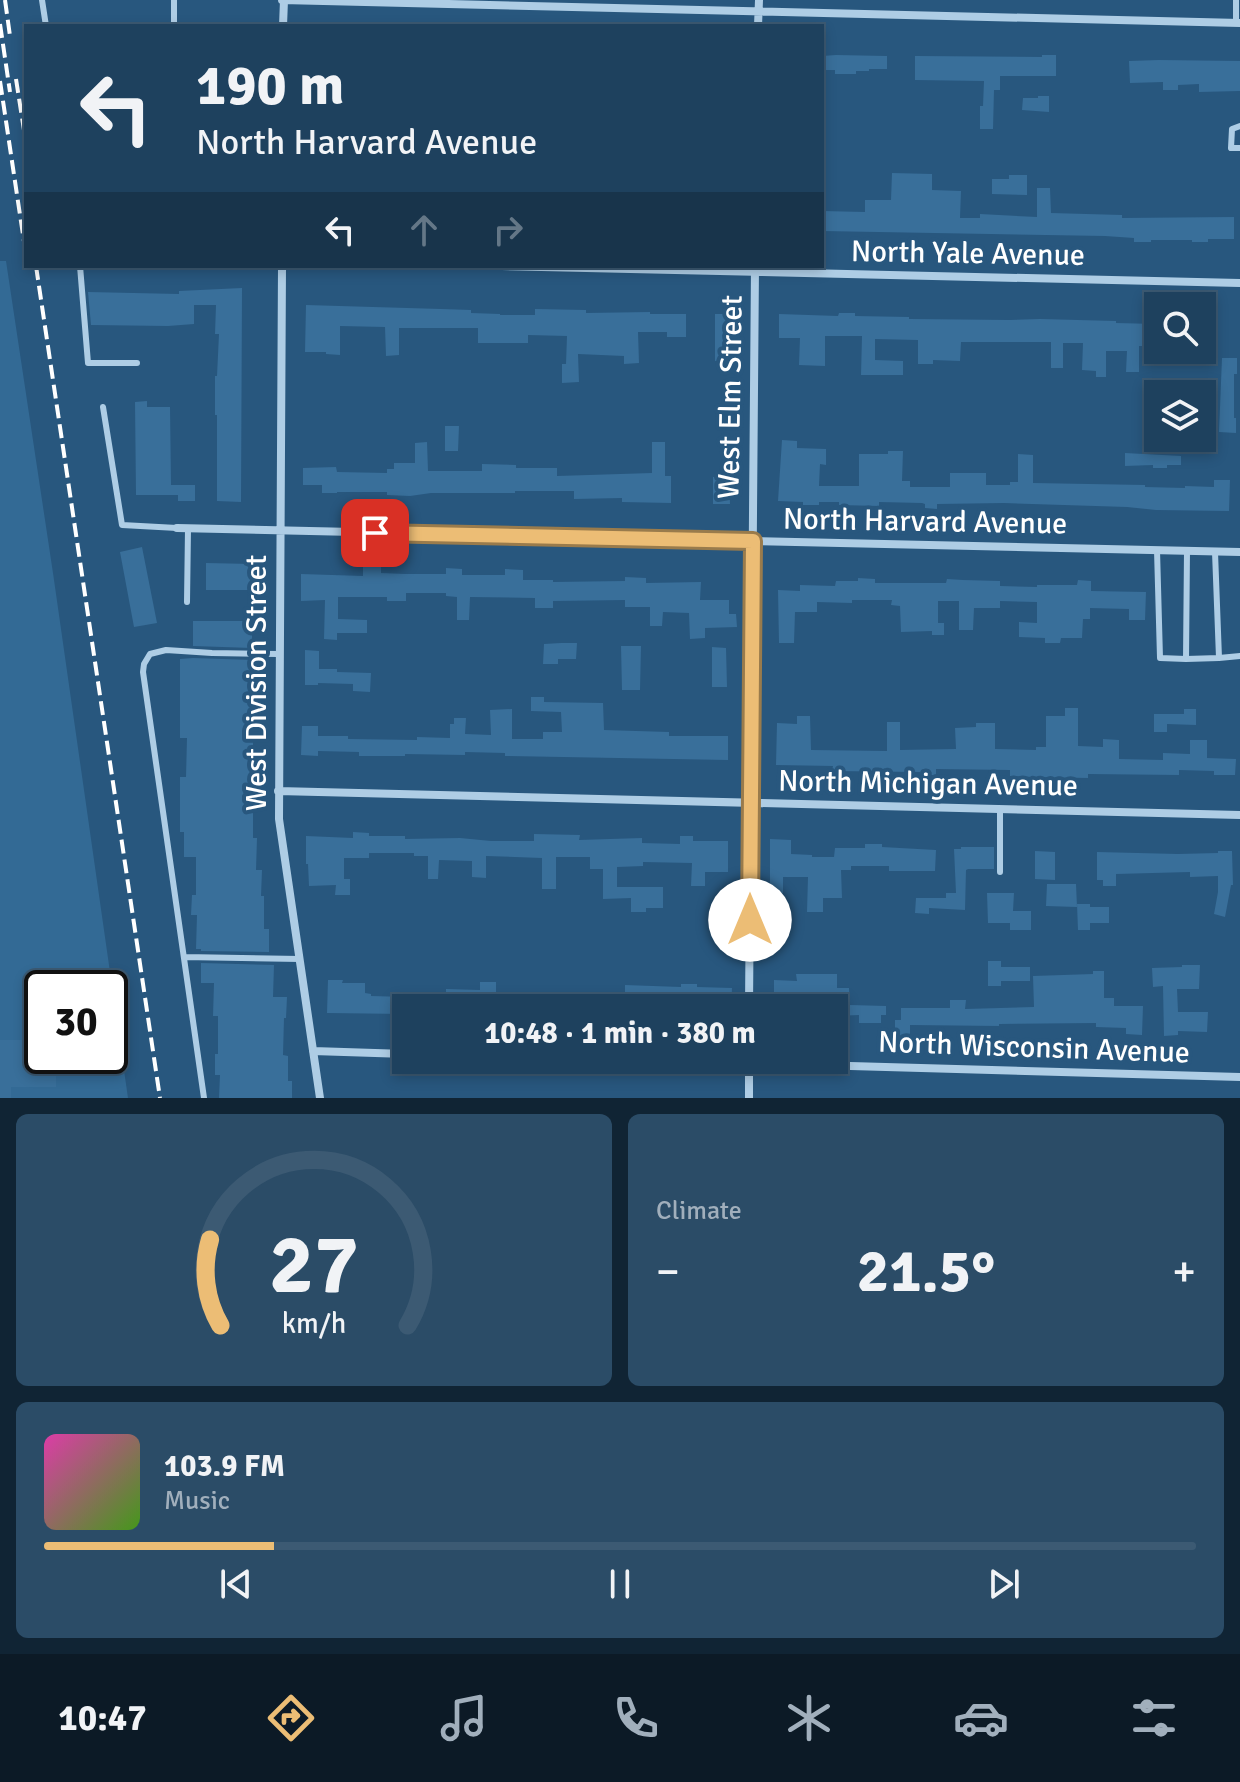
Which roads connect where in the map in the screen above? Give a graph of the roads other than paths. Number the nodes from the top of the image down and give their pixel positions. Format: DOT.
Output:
graph roads {
  1 [pos="42,0"];
  2 [pos="174,0"];
  3 [pos="283,0"];
  4 [pos="759,0"];
  5 [pos="1236,0"];
  6 [pos="758,11"];
  7 [pos="1238,23"];
  8 [pos="46,24"];
  9 [pos="174,24"];
  10 [pos="283,24"];
  11 [pos="758,24"];
  12 [pos="1240,126"];
  13 [pos="1240,148"];
  14 [pos="80,268"];
  15 [pos="282,268"];
  16 [pos="671,268"];
  17 [pos="755,269"];
  18 [pos="1240,283"];
  19 [pos="137,363"];
  20 [pos="103,407"];
  21 [pos="177,528"];
  22 [pos="188,529"];
  23 [pos="280,531"];
  24 [pos="753,541"];
  25 [pos="1157,550"];
  26 [pos="1187,551"];
  27 [pos="1215,552"];
  28 [pos="1240,552"];
  29 [pos="187,602"];
  30 [pos="279,654"];
  31 [pos="1240,656"];
  32 [pos="1219,658"];
  33 [pos="1186,659"];
  34 [pos="278,791"];
  35 [pos="750,803"];
  36 [pos="1000,809"];
  37 [pos="1240,815"];
  38 [pos="1000,872"];
  39 [pos="184,957"];
  40 [pos="300,959"];
  41 [pos="749,994"];
  42 [pos="313,1051"];
  43 [pos="392,1054"];
  44 [pos="848,1065"];
  45 [pos="749,1074"];
  46 [pos="1240,1077"];
  47 [pos="204,1098"];
  48 [pos="320,1098"];
  49 [pos="749,1098"];
  1 -- 8 [label="lane"];
  2 -- 9 [label="lane"];
  3 -- 6 [label="street"];
  3 -- 10 [label="street"];
  4 -- 6 [label="street"];
  5 -- 7 [label="lane"];
  6 -- 7 [label="street"];
  6 -- 11 [label="street"];
  12 -- 13 [label="lane"];
  14 -- 19 [label="lane"];
  15 -- 23 [label="street, West Division Street"];
  16 -- 17 [label="street, North Yale Avenue"];
  17 -- 18 [label="street, North Yale Avenue"];
  17 -- 24 [label="street, West Elm Street"];
  20 -- 21 [label="lane"];
  21 -- 22 [label="street, North Harvard Avenue"];
  22 -- 23 [label="street, North Harvard Avenue"];
  22 -- 29 [label="lane"];
  23 -- 24 [label="street, North Harvard Avenue"];
  23 -- 30 [label="street, West Division Street"];
  24 -- 25 [label="street, North Harvard Avenue"];
  24 -- 35 [label="street, West Elm Street"];
  25 -- 26 [label="street, North Harvard Avenue"];
  25 -- 33 [label="lane"];
  26 -- 27 [label="street, North Harvard Avenue"];
  26 -- 33 [label="lane"];
  27 -- 28 [label="street, North Harvard Avenue"];
  27 -- 32 [label="lane"];
  30 -- 34 [label="street, West Division Street"];
  30 -- 39 [label="lane"];
  31 -- 32 [label="lane"];
  32 -- 33 [label="lane"];
  34 -- 35 [label="street, North Michigan Avenue"];
  34 -- 40 [label="street, West Division Street"];
  35 -- 36 [label="street, North Michigan Avenue"];
  35 -- 41 [label="street, West Elm Street"];
  36 -- 37 [label="street, North Michigan Avenue"];
  36 -- 38 [label="lane"];
  39 -- 40 [label="lane"];
  39 -- 47 [label="lane"];
  40 -- 42 [label="street, West Division Street"];
  42 -- 43 [label="street"];
  42 -- 48 [label="street, West Division Street"];
  44 -- 46 [label="street, North Wisconsin Avenue"];
  45 -- 49 [label="street"];
}
